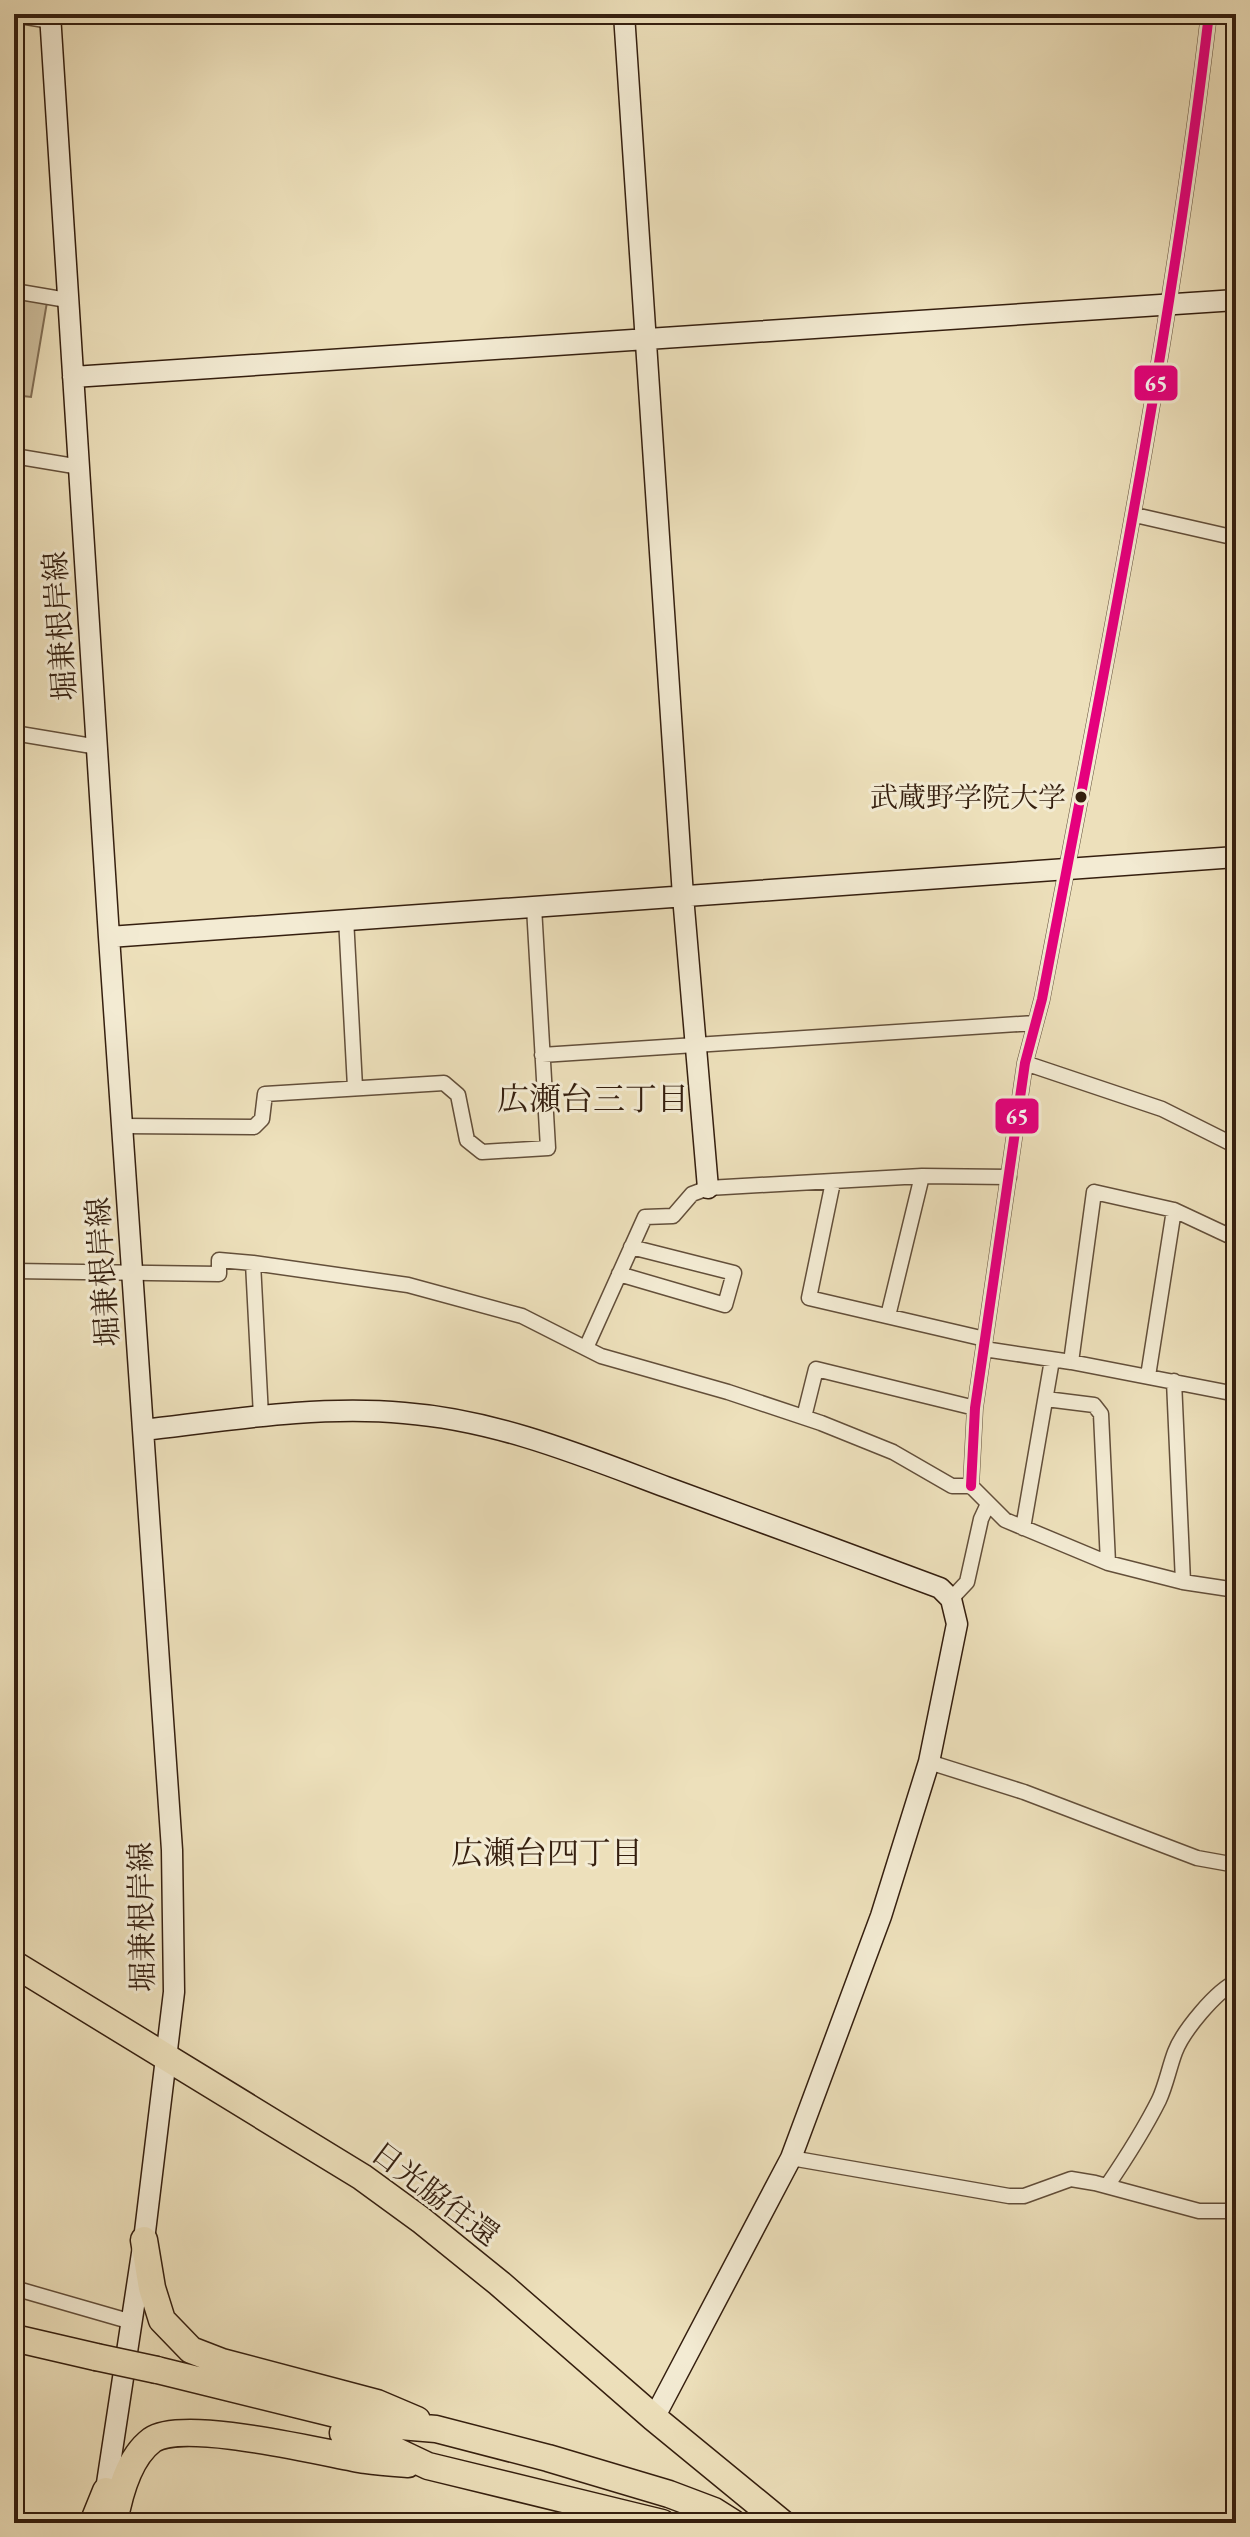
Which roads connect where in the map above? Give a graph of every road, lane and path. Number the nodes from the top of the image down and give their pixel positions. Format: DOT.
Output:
graph roads {
  1 [pos="624,14"];
  2 [pos="1209,14"];
  3 [pos="14,15"];
  4 [pos="50,18"];
  5 [pos="14,291"];
  6 [pos="67,300"];
  7 [pos="1236,300"];
  8 [pos="1169,304"];
  9 [pos="646,340"];
  10 [pos="73,377"];
  11 [pos="14,456"];
  12 [pos="80,467"];
  13 [pos="1135,515"];
  14 [pos="1236,538"];
  15 [pos="14,733"];
  16 [pos="98,747"];
  17 [pos="1236,857"];
  18 [pos="1067,869"];
  19 [pos="683,896"];
  20 [pos="534,907"];
  21 [pos="346,918"];
  22 [pos="109,937"];
  23 [pos="1035,1023"];
  24 [pos="697,1046"];
  25 [pos="542,1055"];
  26 [pos="1025,1063"];
  27 [pos="355,1087"];
  28 [pos="123,1126"];
  29 [pos="1236,1146"];
  30 [pos="922,1176"];
  31 [pos="1009,1177"];
  32 [pos="833,1182"];
  33 [pos="708,1188"];
  34 [pos="1174,1210"];
  35 [pos="1236,1239"];
  36 [pos="631,1247"];
  37 [pos="253,1263"];
  38 [pos="14,1271"];
  39 [pos="133,1272"];
  40 [pos="619,1274"];
  41 [pos="888,1316"];
  42 [pos="984,1344"];
  43 [pos="586,1348"];
  44 [pos="1052,1360"];
  45 [pos="1071,1362"];
  46 [pos="1148,1376"];
  47 [pos="1174,1381"];
  48 [pos="1236,1394"];
  49 [pos="1046,1399"];
  50 [pos="975,1408"];
  51 [pos="261,1416"];
  52 [pos="804,1417"];
  53 [pos="144,1430"];
  54 [pos="971,1486"];
  55 [pos="988,1504"];
  56 [pos="1023,1528"];
  57 [pos="1108,1563"];
  58 [pos="1183,1582"];
  59 [pos="1236,1590"];
  60 [pos="951,1599"];
  61 [pos="929,1762"];
  62 [pos="1236,1865"];
  63 [pos="14,1964"];
  64 [pos="1236,1982"];
  65 [pos="167,2058"];
  66 [pos="791,2158"];
  67 [pos="1107,2186"];
  68 [pos="1236,2211"];
  69 [pos="144,2240"];
  70 [pos="14,2288"];
  71 [pos="132,2322"];
  72 [pos="14,2338"];
  73 [pos="14,2355"];
  74 [pos="94,2365"];
  75 [pos="155,2379"];
  76 [pos="654,2418"];
  77 [pos="436,2429"];
  78 [pos="428,2466"];
  79 [pos="106,2491"];
  80 [pos="93,2523"];
  81 [pos="102,2523"];
  82 [pos="114,2523"];
  83 [pos="662,2523"];
  84 [pos="733,2523"];
  85 [pos="782,2523"];
  1 -- 9 [label="street"];
  2 -- 8 [label="street"];
  3 -- 4 [label="street"];
  4 -- 6 [label="street, 堀兼根岸線"];
  5 -- 6 [label="street"];
  6 -- 10 [label="street, 堀兼根岸線"];
  7 -- 8 [label="street"];
  8 -- 9 [label="street"];
  8 -- 13 [label="street"];
  9 -- 10 [label="street"];
  9 -- 19 [label="street"];
  10 -- 12 [label="street, 堀兼根岸線"];
  11 -- 12 [label="street"];
  12 -- 16 [label="street, 堀兼根岸線"];
  13 -- 14 [label="street"];
  13 -- 18 [label="street"];
  15 -- 16 [label="street"];
  16 -- 22 [label="street, 堀兼根岸線"];
  17 -- 18 [label="street"];
  18 -- 19 [label="street"];
  18 -- 23 [label="street"];
  19 -- 20 [label="street"];
  19 -- 24 [label="street"];
  20 -- 21 [label="street"];
  20 -- 25 [label="street"];
  21 -- 22 [label="street"];
  21 -- 27 [label="street"];
  22 -- 28 [label="street, 堀兼根岸線"];
  23 -- 24 [label="street"];
  23 -- 26 [label="street"];
  24 -- 25 [label="street"];
  24 -- 33 [label="street"];
  25 -- 27 [label="street"];
  26 -- 29 [label="street"];
  26 -- 31 [label="street"];
  27 -- 28 [label="street"];
  28 -- 39 [label="street, 堀兼根岸線"];
  30 -- 31 [label="street"];
  30 -- 32 [label="street"];
  30 -- 41 [label="street"];
  31 -- 42 [label="street"];
  32 -- 33 [label="street"];
  32 -- 41 [label="street"];
  33 -- 36 [label="street"];
  34 -- 35 [label="street"];
  34 -- 45 [label="street"];
  34 -- 46 [label="street"];
  36 -- 40 [label="street"];
  36 -- 40 [label="street"];
  37 -- 39 [label="street"];
  37 -- 43 [label="street"];
  37 -- 51 [label="street"];
  38 -- 39 [label="street"];
  39 -- 53 [label="street, 堀兼根岸線"];
  40 -- 43 [label="street"];
  41 -- 42 [label="street"];
  42 -- 44 [label="street"];
  42 -- 50 [label="street"];
  43 -- 52 [label="street"];
  44 -- 45 [label="street"];
  44 -- 49 [label="street"];
  45 -- 46 [label="street"];
  46 -- 47 [label="street"];
  47 -- 48 [label="street"];
  47 -- 58 [label="street"];
  49 -- 56 [label="street"];
  49 -- 57 [label="street"];
  50 -- 52 [label="street"];
  50 -- 54 [label="street"];
  51 -- 53 [label="street"];
  51 -- 60 [label="street"];
  52 -- 54 [label="street"];
  53 -- 65 [label="street, 堀兼根岸線"];
  54 -- 55 [label="street"];
  55 -- 56 [label="street"];
  55 -- 60 [label="street"];
  56 -- 57 [label="street"];
  57 -- 58 [label="street"];
  58 -- 59 [label="street"];
  60 -- 61 [label="street"];
  61 -- 62 [label="street"];
  61 -- 66 [label="street"];
  63 -- 65 [label="highway, 日光脇往還"];
  64 -- 67 [label="street"];
  65 -- 69 [label="street, 堀兼根岸線"];
  65 -- 76 [label="highway, 日光脇往還"];
  66 -- 67 [label="street"];
  66 -- 76 [label="street"];
  67 -- 68 [label="street"];
  69 -- 71 [label="street, 堀兼根岸線"];
  69 -- 77 [label="highway"];
  70 -- 71 [label="street"];
  71 -- 79 [label="street, 堀兼根岸線"];
  72 -- 74 [label="highway"];
  73 -- 74 [label="highway"];
  74 -- 75 [label="highway"];
  75 -- 77 [label="highway"];
  75 -- 78 [label="highway"];
  76 -- 85 [label="highway, 日光脇往還"];
  77 -- 84 [label="highway"];
  78 -- 82 [label="highway"];
  78 -- 83 [label="highway"];
  79 -- 80 [label="highway"];
  79 -- 81 [label="street, 堀兼根岸線"];
}
